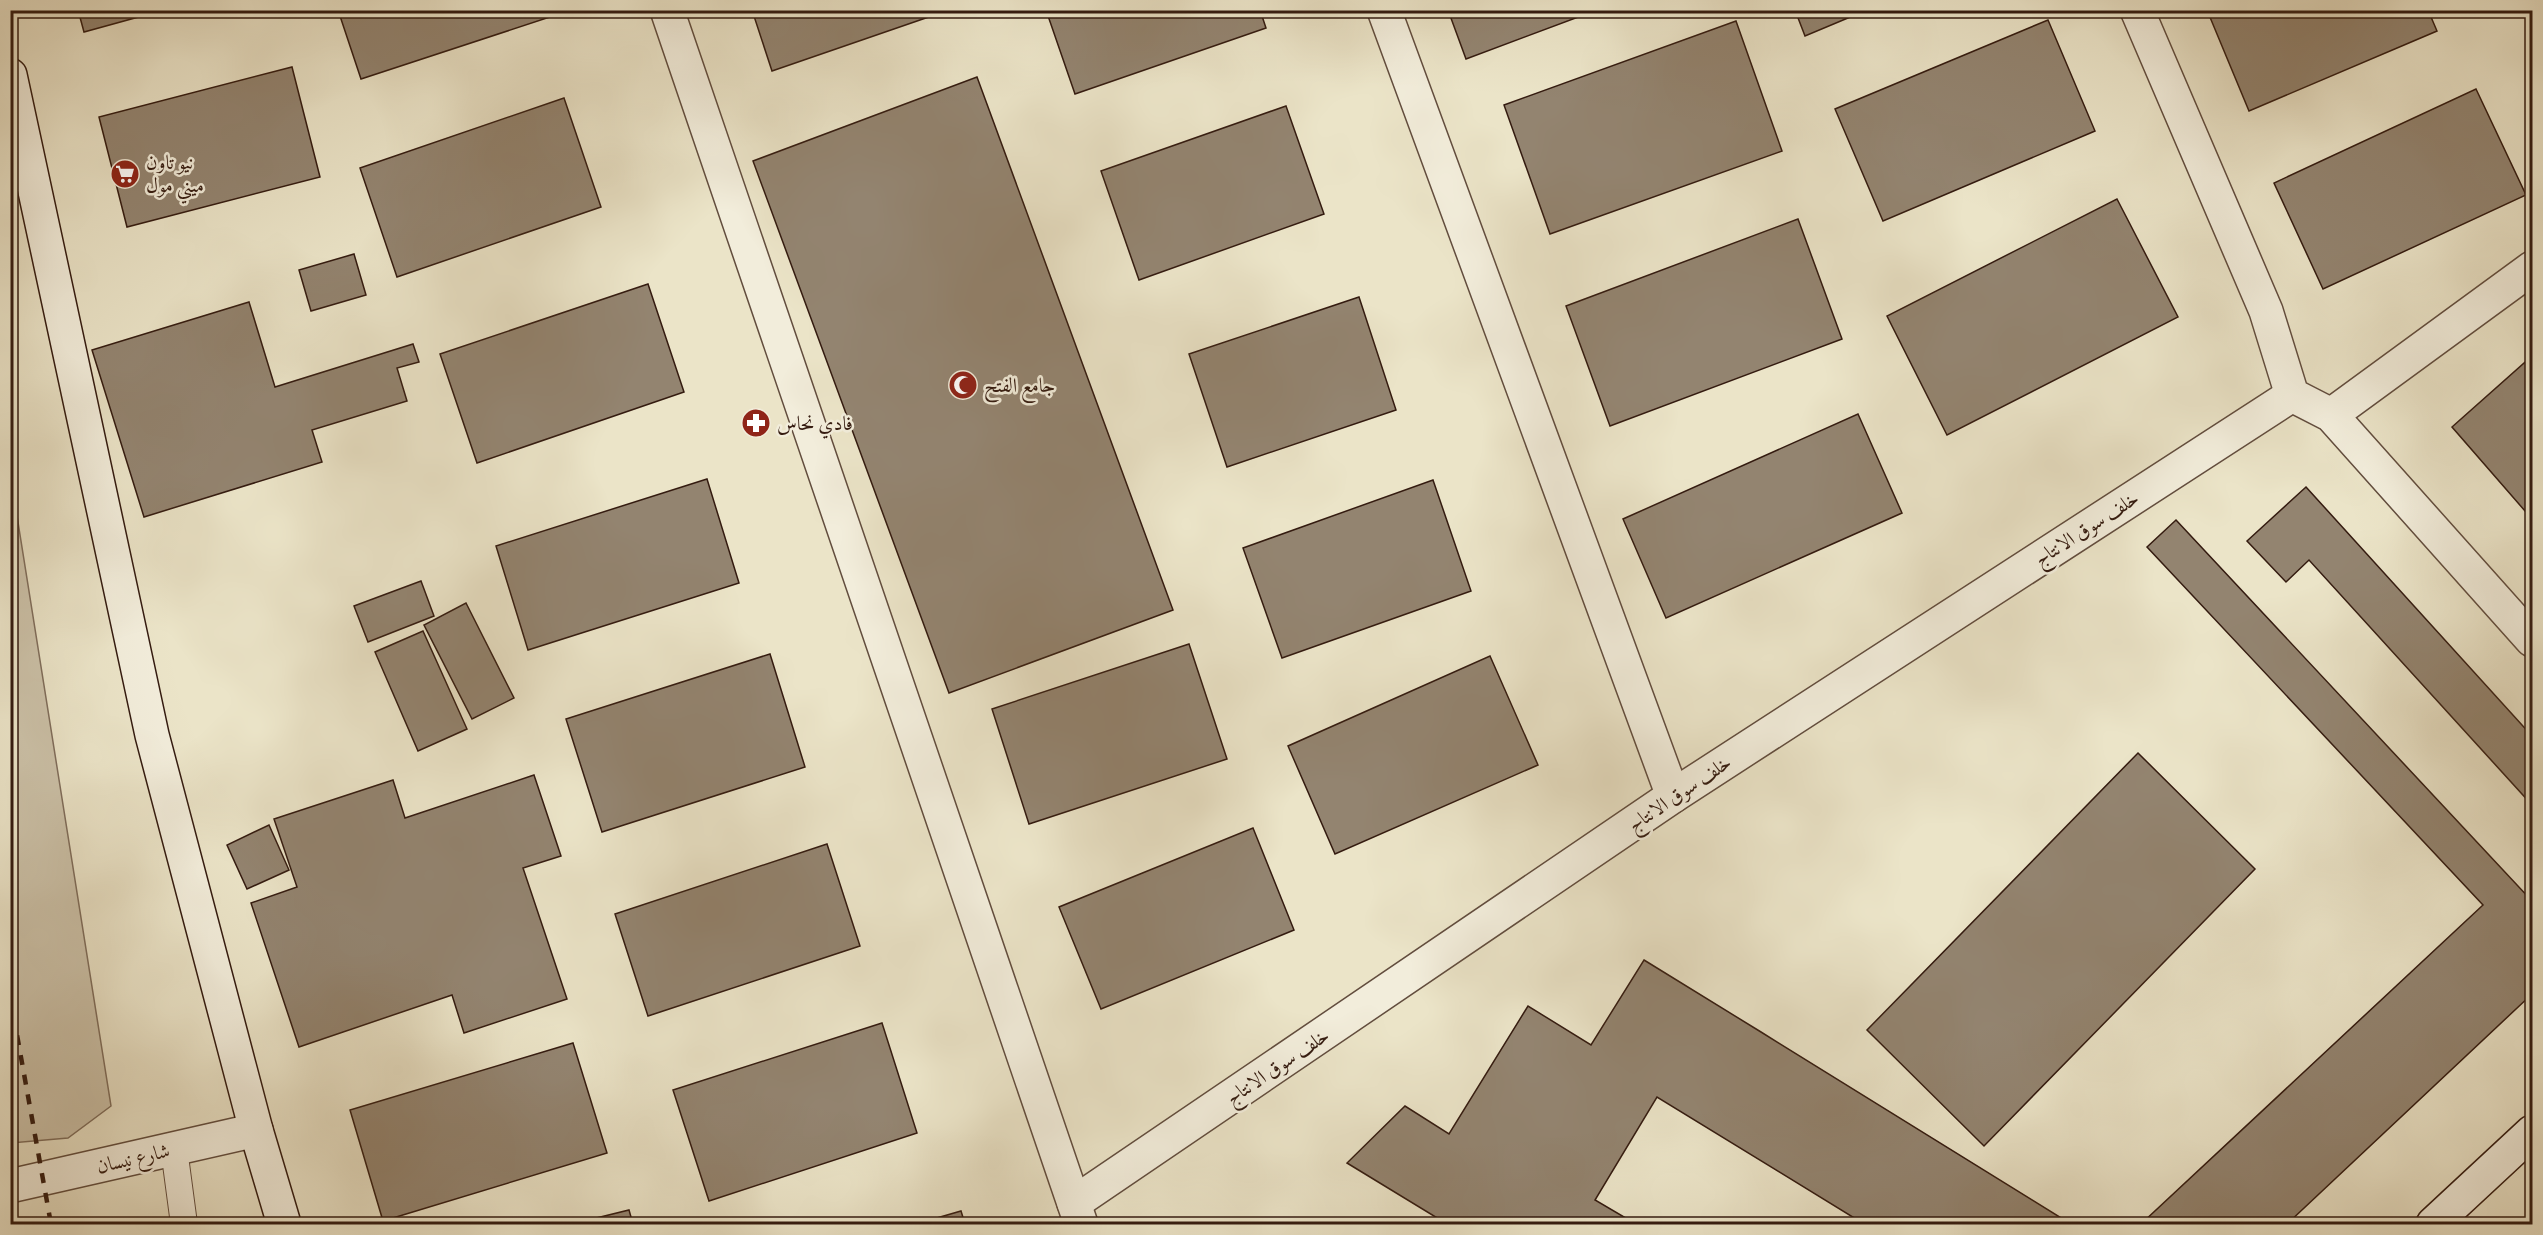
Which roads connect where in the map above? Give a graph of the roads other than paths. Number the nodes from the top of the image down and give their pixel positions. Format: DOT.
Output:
graph roads {
  1 [pos="667,10"];
  2 [pos="1384,10"];
  3 [pos="2137,10"];
  4 [pos="10,75"];
  5 [pos="2532,268"];
  6 [pos="2292,395"];
  7 [pos="2331,415"];
  8 [pos="2532,640"];
  9 [pos="1673,796"];
  10 [pos="256,1130"];
  11 [pos="2532,1132"];
  12 [pos="174,1149"];
  13 [pos="10,1186"];
  14 [pos="1078,1214"];
  15 [pos="184,1224"];
  16 [pos="284,1224"];
  17 [pos="2433,1224"];
  1 -- 14 [label="street"];
  2 -- 9 [label="street"];
  3 -- 6 [label="street"];
  4 -- 10 [label="street"];
  5 -- 7 [label="street"];
  6 -- 7 [label="street"];
  6 -- 9 [label="street, خلف سوق الانتاج"];
  7 -- 8 [label="street"];
  9 -- 14 [label="street, خلف سوق الانتاج"];
  10 -- 12 [label="street, شارع نيسان"];
  10 -- 16 [label="street"];
  11 -- 17 [label="street"];
  12 -- 13 [label="street, شارع نيسان"];
  12 -- 15 [label="lane"];
}
